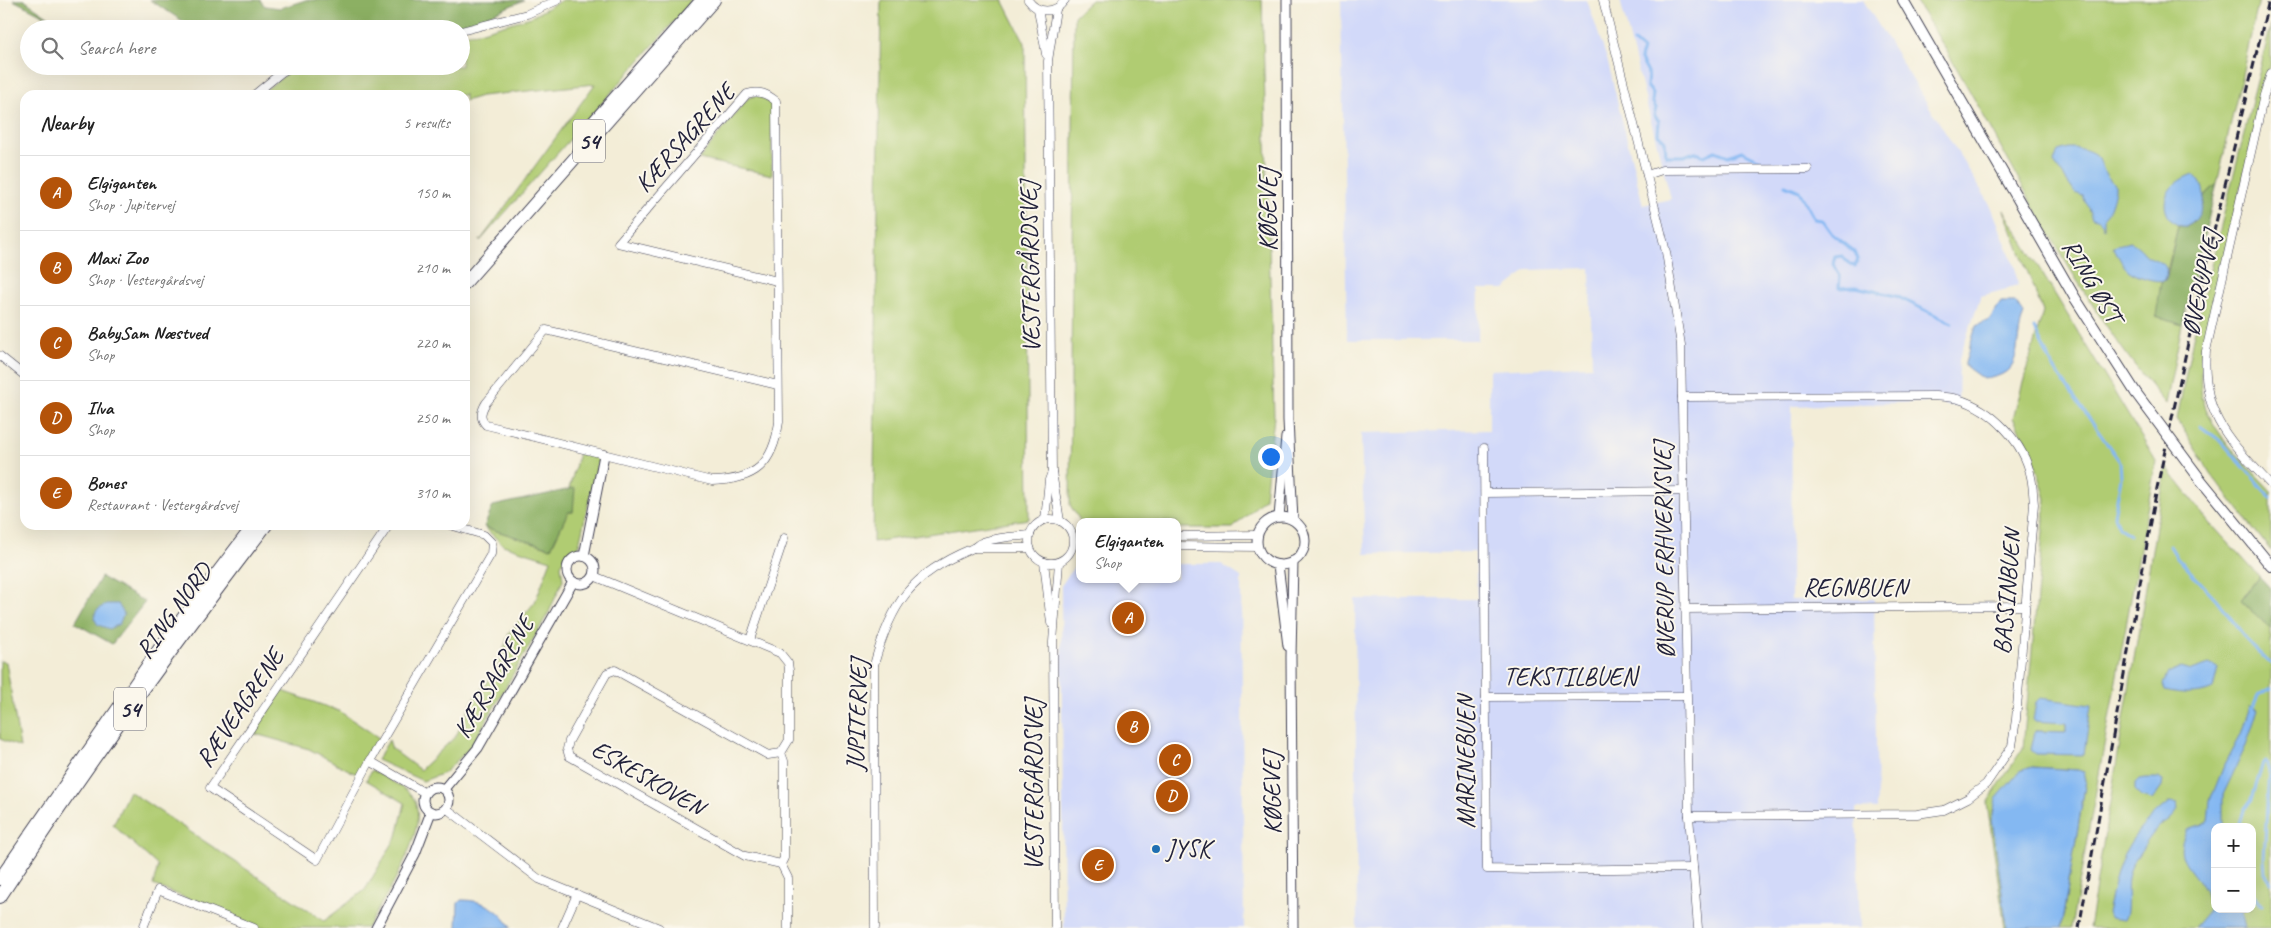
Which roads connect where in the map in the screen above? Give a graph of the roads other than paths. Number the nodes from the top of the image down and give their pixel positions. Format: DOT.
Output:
graph roads {
  1 [pos="558,0"];
  2 [pos="702,0"];
  3 [pos="714,0"];
  4 [pos="1028,0"];
  5 [pos="1065,0"];
  6 [pos="1287,0"];
  7 [pos="1603,0"];
  8 [pos="1903,0"];
  9 [pos="1038,9"];
  10 [pos="1056,9"];
  11 [pos="470,29"];
  12 [pos="1048,61"];
  13 [pos="2271,73"];
  14 [pos="278,75"];
  15 [pos="260,90"];
  16 [pos="1808,169"];
  17 [pos="1647,175"];
  18 [pos="470,264"];
  19 [pos="470,277"];
  20 [pos="777,281"];
  21 [pos="0,356"];
  22 [pos="20,372"];
  23 [pos="778,385"];
  24 [pos="1682,397"];
  25 [pos="1288,420"];
  26 [pos="1484,448"];
  27 [pos="604,455"];
  28 [pos="1052,472"];
  29 [pos="2271,485"];
  30 [pos="1684,491"];
  31 [pos="1484,493"];
  32 [pos="1278,517"];
  33 [pos="1044,520"];
  34 [pos="1293,520"];
  35 [pos="1060,521"];
  36 [pos="250,530"];
  37 [pos="262,530"];
  38 [pos="386,530"];
  39 [pos="467,530"];
  40 [pos="1258,534"];
  41 [pos="1030,535"];
  42 [pos="1076,536"];
  43 [pos="1181,536"];
  44 [pos="784,538"];
  45 [pos="1181,546"];
  46 [pos="1076,547"];
  47 [pos="1258,547"];
  48 [pos="973,548"];
  49 [pos="1030,548"];
  50 [pos="584,556"];
  51 [pos="1293,561"];
  52 [pos="1044,562"];
  53 [pos="1059,562"];
  54 [pos="1278,564"];
  55 [pos="2271,566"];
  56 [pos="594,576"];
  57 [pos="573,582"];
  58 [pos="2025,606"];
  59 [pos="1685,609"];
  60 [pos="750,640"];
  61 [pos="1053,642"];
  62 [pos="1290,657"];
  63 [pos="1686,696"];
  64 [pos="1486,697"];
  65 [pos="781,753"];
  66 [pos="370,761"];
  67 [pos="444,789"];
  68 [pos="425,793"];
  69 [pos="446,808"];
  70 [pos="431,812"];
  71 [pos="1688,816"];
  72 [pos="781,864"];
  73 [pos="1693,868"];
  74 [pos="0,879"];
  75 [pos="577,894"];
  76 [pos="0,898"];
  77 [pos="143,928"];
  78 [pos="254,928"];
  79 [pos="376,928"];
  80 [pos="562,928"];
  81 [pos="659,928"];
  82 [pos="788,928"];
  83 [pos="875,928"];
  84 [pos="1055,928"];
  85 [pos="1293,928"];
  86 [pos="1698,928"];
  1 -- 11 [label="street"];
  2 -- 18 [label="highway, 54"];
  3 -- 19 [label="highway, 54"];
  4 -- 9 [label="street"];
  5 -- 10 [label="street"];
  6 -- 25 [label="street, KØGEVEJ"];
  7 -- 17 [label="street, ØVERUP ERHVERVSVEJ"];
  8 -- 55 [label="main road, RING ØST, bridge"];
  9 -- 10 [label="street"];
  9 -- 12 [label="street, VESTERGÅRDSVEJ"];
  10 -- 12 [label="street, VESTERGÅRDSVEJ"];
  12 -- 28 [label="street, VESTERGÅRDSVEJ"];
  13 -- 29 [label="street, ØVERUPVEJ"];
  14 -- 15 [label="street"];
  16 -- 17 [label="street"];
  17 -- 24 [label="street, ØVERUP ERHVERVSVEJ"];
  20 -- 20 [label="street, KÆRSAGRENE"];
  20 -- 23 [label="street, KÆRSAGRENE"];
  21 -- 22 [label="street"];
  23 -- 27 [label="street, KÆRSAGRENE"];
  23 -- 27 [label="street, KÆRSAGRENE"];
  24 -- 30 [label="street, ØVERUP ERHVERVSVEJ"];
  24 -- 58 [label="street, BASSINBUEN"];
  25 -- 32 [label="street, KØGEVEJ"];
  25 -- 34 [label="street, KØGEVEJ"];
  26 -- 31 [label="street, MARINEBUEN"];
  27 -- 50 [label="street"];
  28 -- 33 [label="street, VESTERGÅRDSVEJ"];
  28 -- 35 [label="street, VESTERGÅRDSVEJ"];
  30 -- 31 [label="street"];
  30 -- 59 [label="street, ØVERUP ERHVERVSVEJ"];
  31 -- 64 [label="street, MARINEBUEN"];
  32 -- 34 [label="street"];
  32 -- 40 [label="street"];
  33 -- 35 [label="street"];
  33 -- 41 [label="street"];
  34 -- 51 [label="street"];
  35 -- 42 [label="street"];
  36 -- 74 [label="highway, 54"];
  37 -- 76 [label="highway, RING NORD / 54"];
  38 -- 66 [label="street, RÆVEAGRENE"];
  39 -- 66 [label="street, RÆVEAGRENE"];
  40 -- 43 [label="street"];
  40 -- 47 [label="street"];
  41 -- 48 [label="street, JUPITERVEJ"];
  41 -- 49 [label="street"];
  42 -- 46 [label="street"];
  44 -- 60 [label="street"];
  45 -- 47 [label="street"];
  46 -- 53 [label="street"];
  47 -- 54 [label="street"];
  48 -- 49 [label="street, JUPITERVEJ"];
  48 -- 83 [label="street, JUPITERVEJ"];
  49 -- 52 [label="street"];
  50 -- 56 [label="street"];
  50 -- 57 [label="street"];
  51 -- 54 [label="street"];
  51 -- 62 [label="street, KØGEVEJ"];
  52 -- 53 [label="street"];
  52 -- 61 [label="street, VESTERGÅRDSVEJ"];
  53 -- 61 [label="street, VESTERGÅRDSVEJ"];
  54 -- 62 [label="street, KØGEVEJ"];
  56 -- 57 [label="street"];
  56 -- 60 [label="street"];
  57 -- 67 [label="street, KÆRSAGRENE"];
  58 -- 59 [label="street, REGNBUEN"];
  58 -- 71 [label="street, BASSINBUEN"];
  59 -- 63 [label="street, ØVERUP ERHVERVSVEJ"];
  60 -- 65 [label="street"];
  61 -- 84 [label="street, VESTERGÅRDSVEJ"];
  62 -- 85 [label="street, KØGEVEJ"];
  63 -- 64 [label="street, TEKSTILBUEN"];
  63 -- 71 [label="street, ØVERUP ERHVERVSVEJ"];
  64 -- 73 [label="street, MARINEBUEN"];
  65 -- 72 [label="street"];
  65 -- 72 [label="street, ESKESKOVEN"];
  66 -- 68 [label="street"];
  67 -- 68 [label="street"];
  67 -- 69 [label="street"];
  68 -- 70 [label="street"];
  69 -- 70 [label="street"];
  69 -- 75 [label="street"];
  70 -- 79 [label="street"];
  71 -- 73 [label="street, ØVERUP ERHVERVSVEJ"];
  72 -- 82 [label="street"];
  73 -- 86 [label="street, ØVERUP ERHVERVSVEJ"];
  75 -- 80 [label="street"];
  75 -- 81 [label="street"];
  77 -- 78 [label="street"];
}
